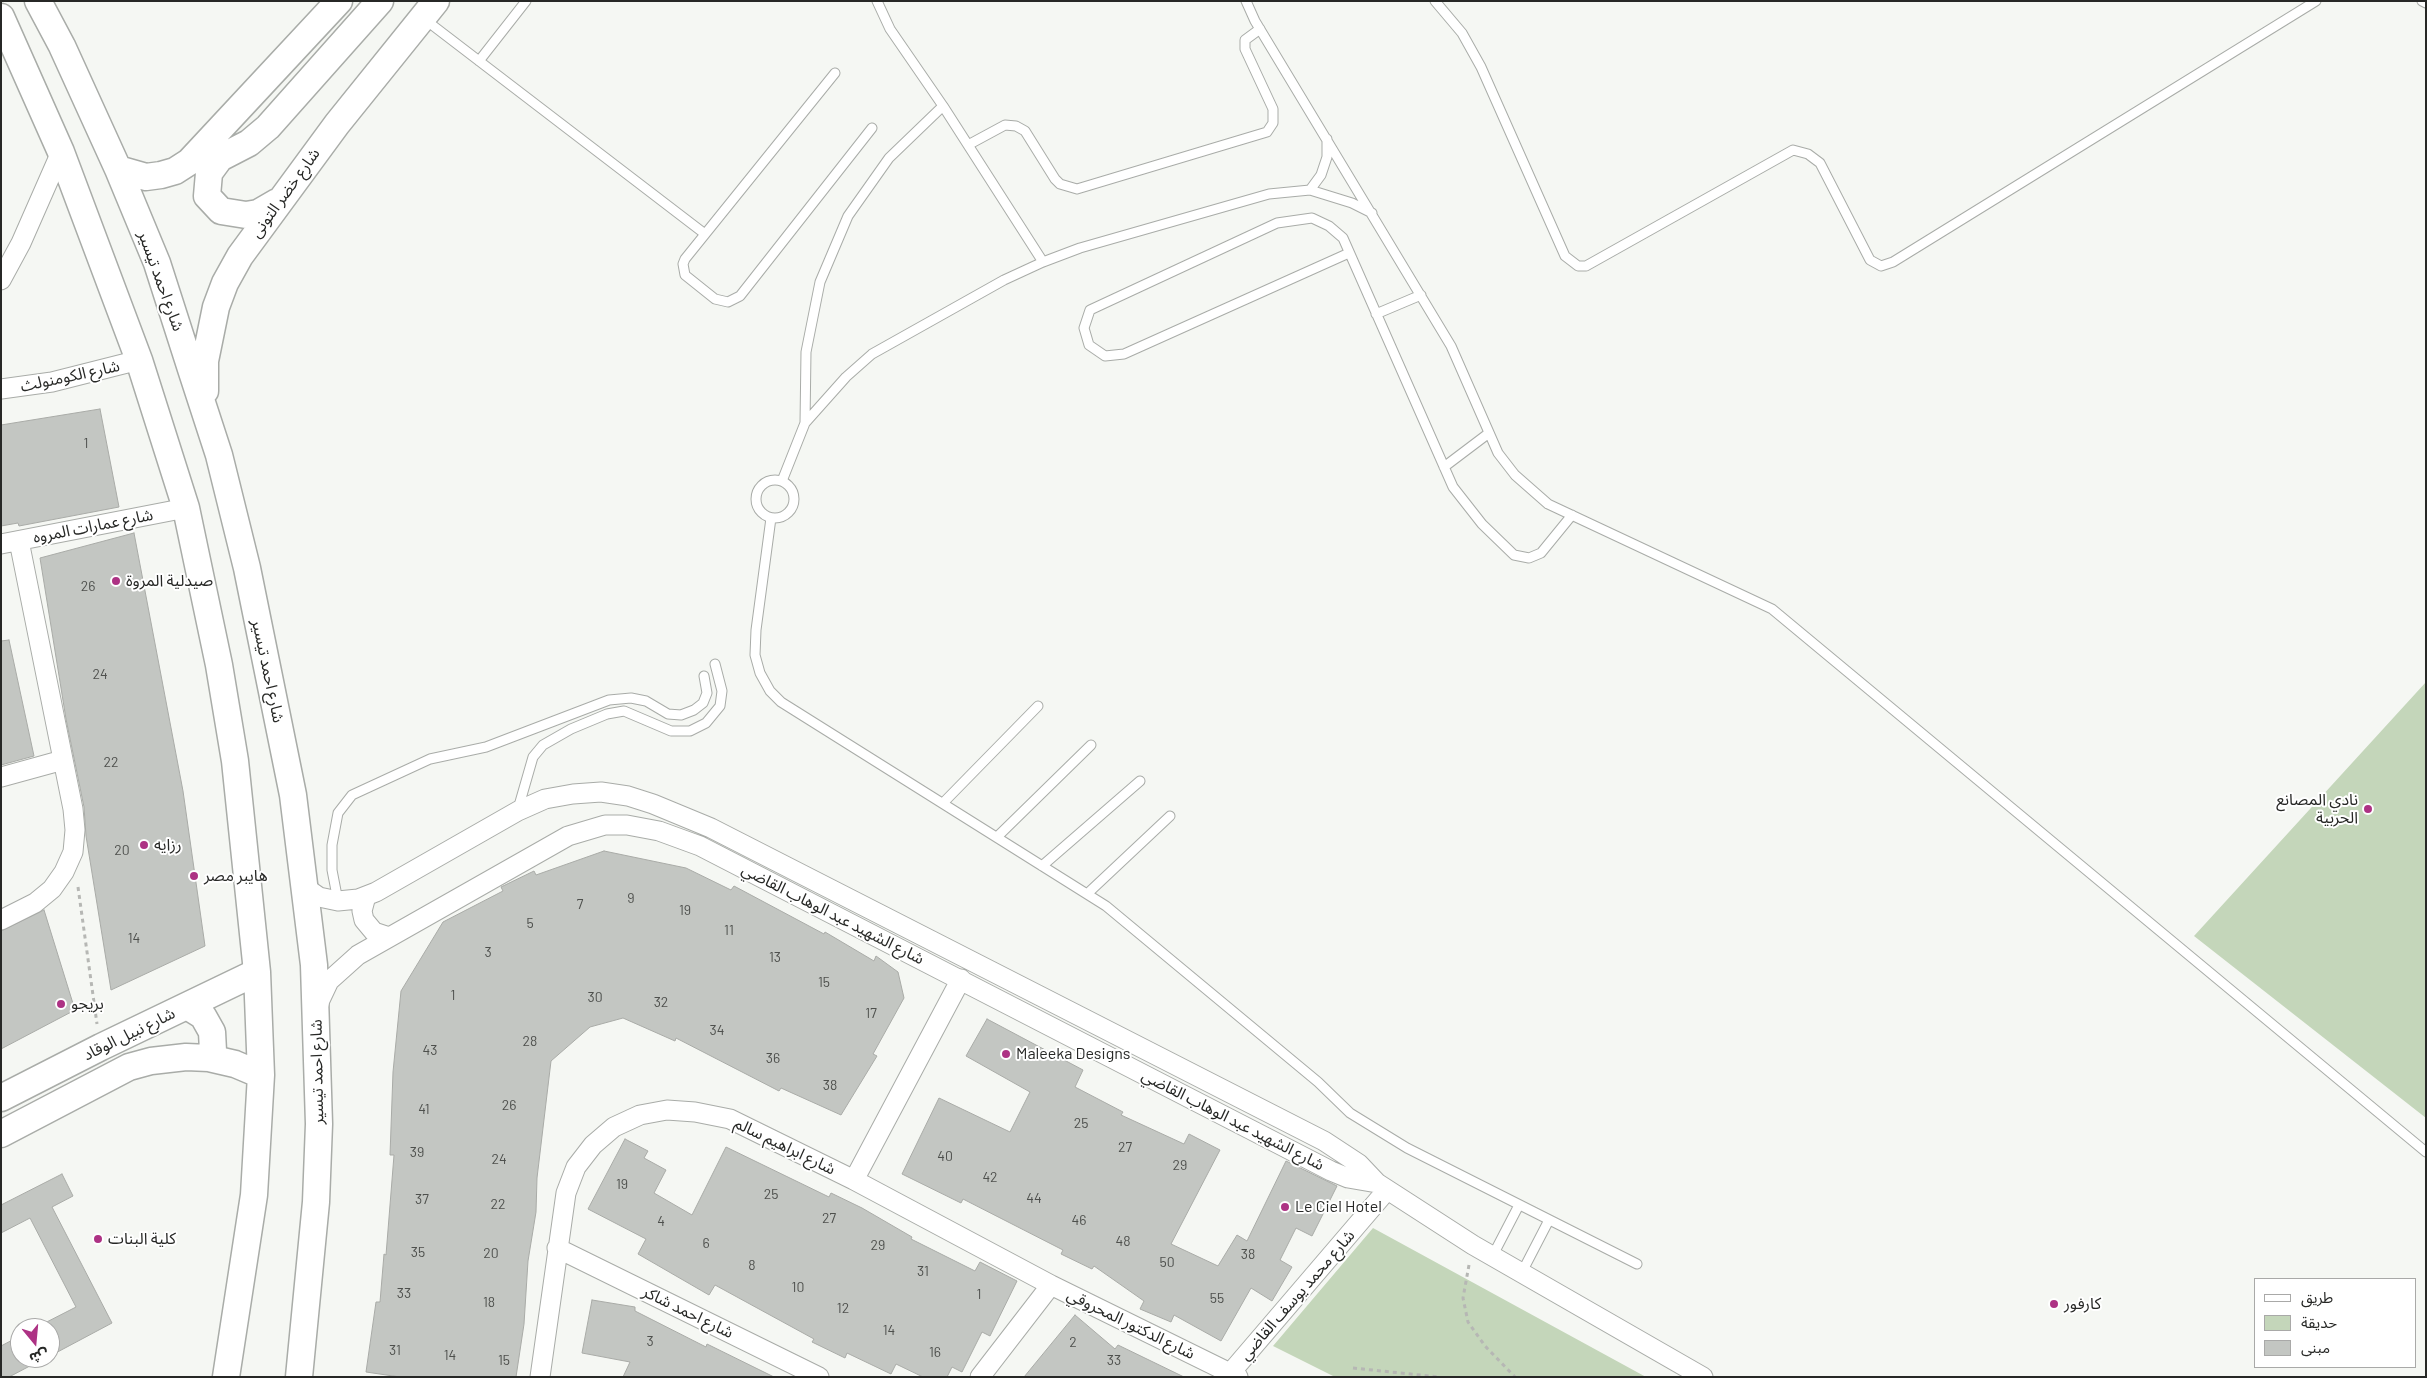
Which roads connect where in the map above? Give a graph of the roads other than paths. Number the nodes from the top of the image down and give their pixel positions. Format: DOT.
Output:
graph roads {
  1 [pos="38,1"];
  2 [pos="339,1"];
  3 [pos="380,1"];
  4 [pos="526,1"];
  5 [pos="877,1"];
  6 [pos="1246,1"];
  7 [pos="1435,1"];
  8 [pos="2316,1"];
  9 [pos="2422,1"];
  10 [pos="2426,3"];
  11 [pos="430,10"];
  12 [pos="1,17"];
  13 [pos="1260,30"];
  14 [pos="479,61"];
  15 [pos="835,73"];
  16 [pos="943,106"];
  17 [pos="872,128"];
  18 [pos="1327,139"];
  19 [pos="968,145"];
  20 [pos="61,152"];
  21 [pos="189,162"];
  22 [pos="118,169"];
  23 [pos="207,181"];
  24 [pos="1310,190"];
  25 [pos="280,200"];
  26 [pos="1372,213"];
  27 [pos="705,234"];
  28 [pos="1349,253"];
  29 [pos="1043,262"];
  30 [pos="1,280"];
  31 [pos="1421,295"];
  32 [pos="1376,314"];
  33 [pos="139,360"];
  34 [pos="1,389"];
  35 [pos="207,416"];
  36 [pos="805,423"];
  37 [pos="1489,433"];
  38 [pos="1444,467"];
  39 [pos="782,481"];
  40 [pos="186,508"];
  41 [pos="1572,514"];
  42 [pos="771,518"];
  43 [pos="10,543"];
  44 [pos="715,664"];
  45 [pos="704,676"];
  46 [pos="1038,706"];
  47 [pos="1091,745"];
  48 [pos="62,760"];
  49 [pos="1,777"];
  50 [pos="1140,781"];
  51 [pos="943,803"];
  52 [pos="518,811"];
  53 [pos="1170,816"];
  54 [pos="997,837"];
  55 [pos="1042,866"];
  56 [pos="306,888"];
  57 [pos="1087,894"];
  58 [pos="366,896"];
  59 [pos="338,901"];
  60 [pos="1,920"];
  61 [pos="389,937"];
  62 [pos="257,972"];
  63 [pos="961,979"];
  64 [pos="187,1006"];
  65 [pos="316,1019"];
  66 [pos="209,1058"];
  67 [pos="261,1075"];
  68 [pos="1,1098"];
  69 [pos="1,1134"];
  70 [pos="2426,1152"];
  71 [pos="854,1180"];
  72 [pos="1382,1187"];
  73 [pos="1519,1205"];
  74 [pos="1550,1220"];
  75 [pos="557,1248"];
  76 [pos="1492,1257"];
  77 [pos="1636,1264"];
  78 [pos="1521,1274"];
  79 [pos="1051,1285"];
  80 [pos="1232,1376"];
  81 [pos="226,1377"];
  82 [pos="299,1377"];
  83 [pos="540,1377"];
  84 [pos="819,1377"];
  85 [pos="980,1377"];
  86 [pos="1703,1377"];
  1 -- 22 [label="main road, شارع احمد تيسير"];
  2 -- 21 [label="main road"];
  3 -- 23 [label="main road"];
  4 -- 14 [label="lane"];
  5 -- 16 [label="lane"];
  6 -- 13 [label="lane"];
  7 -- 8 [label="lane"];
  9 -- 10 [label="lane"];
  11 -- 14 [label="lane"];
  11 -- 25 [label="main road, شارع خضر التونى"];
  12 -- 20 [label="main road"];
  13 -- 18 [label="lane"];
  13 -- 19 [label="lane"];
  14 -- 27 [label="lane"];
  15 -- 27 [label="lane"];
  16 -- 19 [label="lane"];
  16 -- 36 [label="lane"];
  17 -- 27 [label="lane"];
  18 -- 24 [label="lane"];
  18 -- 26 [label="lane"];
  19 -- 29 [label="lane"];
  20 -- 30 [label="street"];
  20 -- 33 [label="main road"];
  21 -- 22 [label="main road"];
  21 -- 23 [label="main road"];
  22 -- 35 [label="main road, شارع احمد تيسير"];
  23 -- 25 [label="main road"];
  24 -- 26 [label="lane"];
  24 -- 29 [label="lane"];
  25 -- 35 [label="main road, شارع خضر التونى"];
  26 -- 31 [label="lane"];
  28 -- 28 [label="lane"];
  28 -- 32 [label="lane"];
  29 -- 36 [label="lane"];
  31 -- 32 [label="lane"];
  31 -- 37 [label="lane"];
  32 -- 38 [label="lane"];
  33 -- 34 [label="street, شارع الكومنولث"];
  33 -- 40 [label="main road"];
  35 -- 56 [label="main road, شارع احمد تيسير"];
  36 -- 39 [label="lane"];
  37 -- 38 [label="lane"];
  37 -- 41 [label="lane"];
  38 -- 41 [label="lane"];
  39 -- 42 [label="lane"];
  39 -- 42 [label="lane"];
  40 -- 43 [label="street, شارع عمارات المروه"];
  40 -- 62 [label="main road"];
  41 -- 70 [label="lane"];
  42 -- 51 [label="lane"];
  43 -- 48 [label="street"];
  44 -- 52 [label="lane"];
  45 -- 59 [label="lane"];
  46 -- 51 [label="lane"];
  47 -- 54 [label="lane"];
  48 -- 49 [label="street"];
  48 -- 60 [label="street"];
  50 -- 55 [label="lane"];
  51 -- 54 [label="lane"];
  52 -- 58 [label="street, شارع الشهيد عبد الوهاب القاضي"];
  52 -- 72 [label="street, شارع الشهيد عبد الوهاب القاضي"];
  53 -- 57 [label="lane"];
  54 -- 55 [label="lane"];
  55 -- 57 [label="lane"];
  56 -- 59 [label="street, شارع الشهيد عبد الوهاب القاضي"];
  56 -- 65 [label="main road, شارع احمد تيسير"];
  57 -- 73 [label="lane"];
  58 -- 59 [label="street, شارع الشهيد عبد الوهاب القاضي"];
  58 -- 61 [label="street"];
  61 -- 63 [label="street, شارع الشهيد عبد الوهاب القاضي"];
  61 -- 65 [label="street, شارع الشهيد عبد الوهاب القاضي"];
  62 -- 64 [label="main road, شارع نبيل الوقاد"];
  62 -- 67 [label="main road"];
  63 -- 71 [label="street"];
  63 -- 72 [label="street, شارع الشهيد عبد الوهاب القاضي"];
  64 -- 66 [label="main road"];
  64 -- 68 [label="main road, شارع نبيل الوقاد"];
  65 -- 82 [label="main road, شارع احمد تيسير"];
  66 -- 67 [label="main road, شارع نبيل الوقاد"];
  66 -- 69 [label="main road, شارع نبيل الوقاد"];
  67 -- 81 [label="main road"];
  71 -- 75 [label="street, شارع ابراهيم سالم"];
  71 -- 79 [label="street, شارع ابراهيم سالم"];
  72 -- 76 [label="street, شارع الشهيد عبد الوهاب القاضي"];
  72 -- 80 [label="street, شارع محمد يوسف القاضي"];
  73 -- 74 [label="lane"];
  73 -- 76 [label="lane"];
  74 -- 77 [label="lane"];
  74 -- 78 [label="lane"];
  75 -- 83 [label="street, شارع ابراهيم سالم"];
  75 -- 84 [label="street, شارع احمد شاكر"];
  76 -- 78 [label="street, شارع الشهيد عبد الوهاب القاضي"];
  78 -- 86 [label="street, شارع الشهيد عبد الوهاب القاضي"];
  79 -- 80 [label="street, شارع الدكتور المحروقي"];
  79 -- 85 [label="street"];
}
